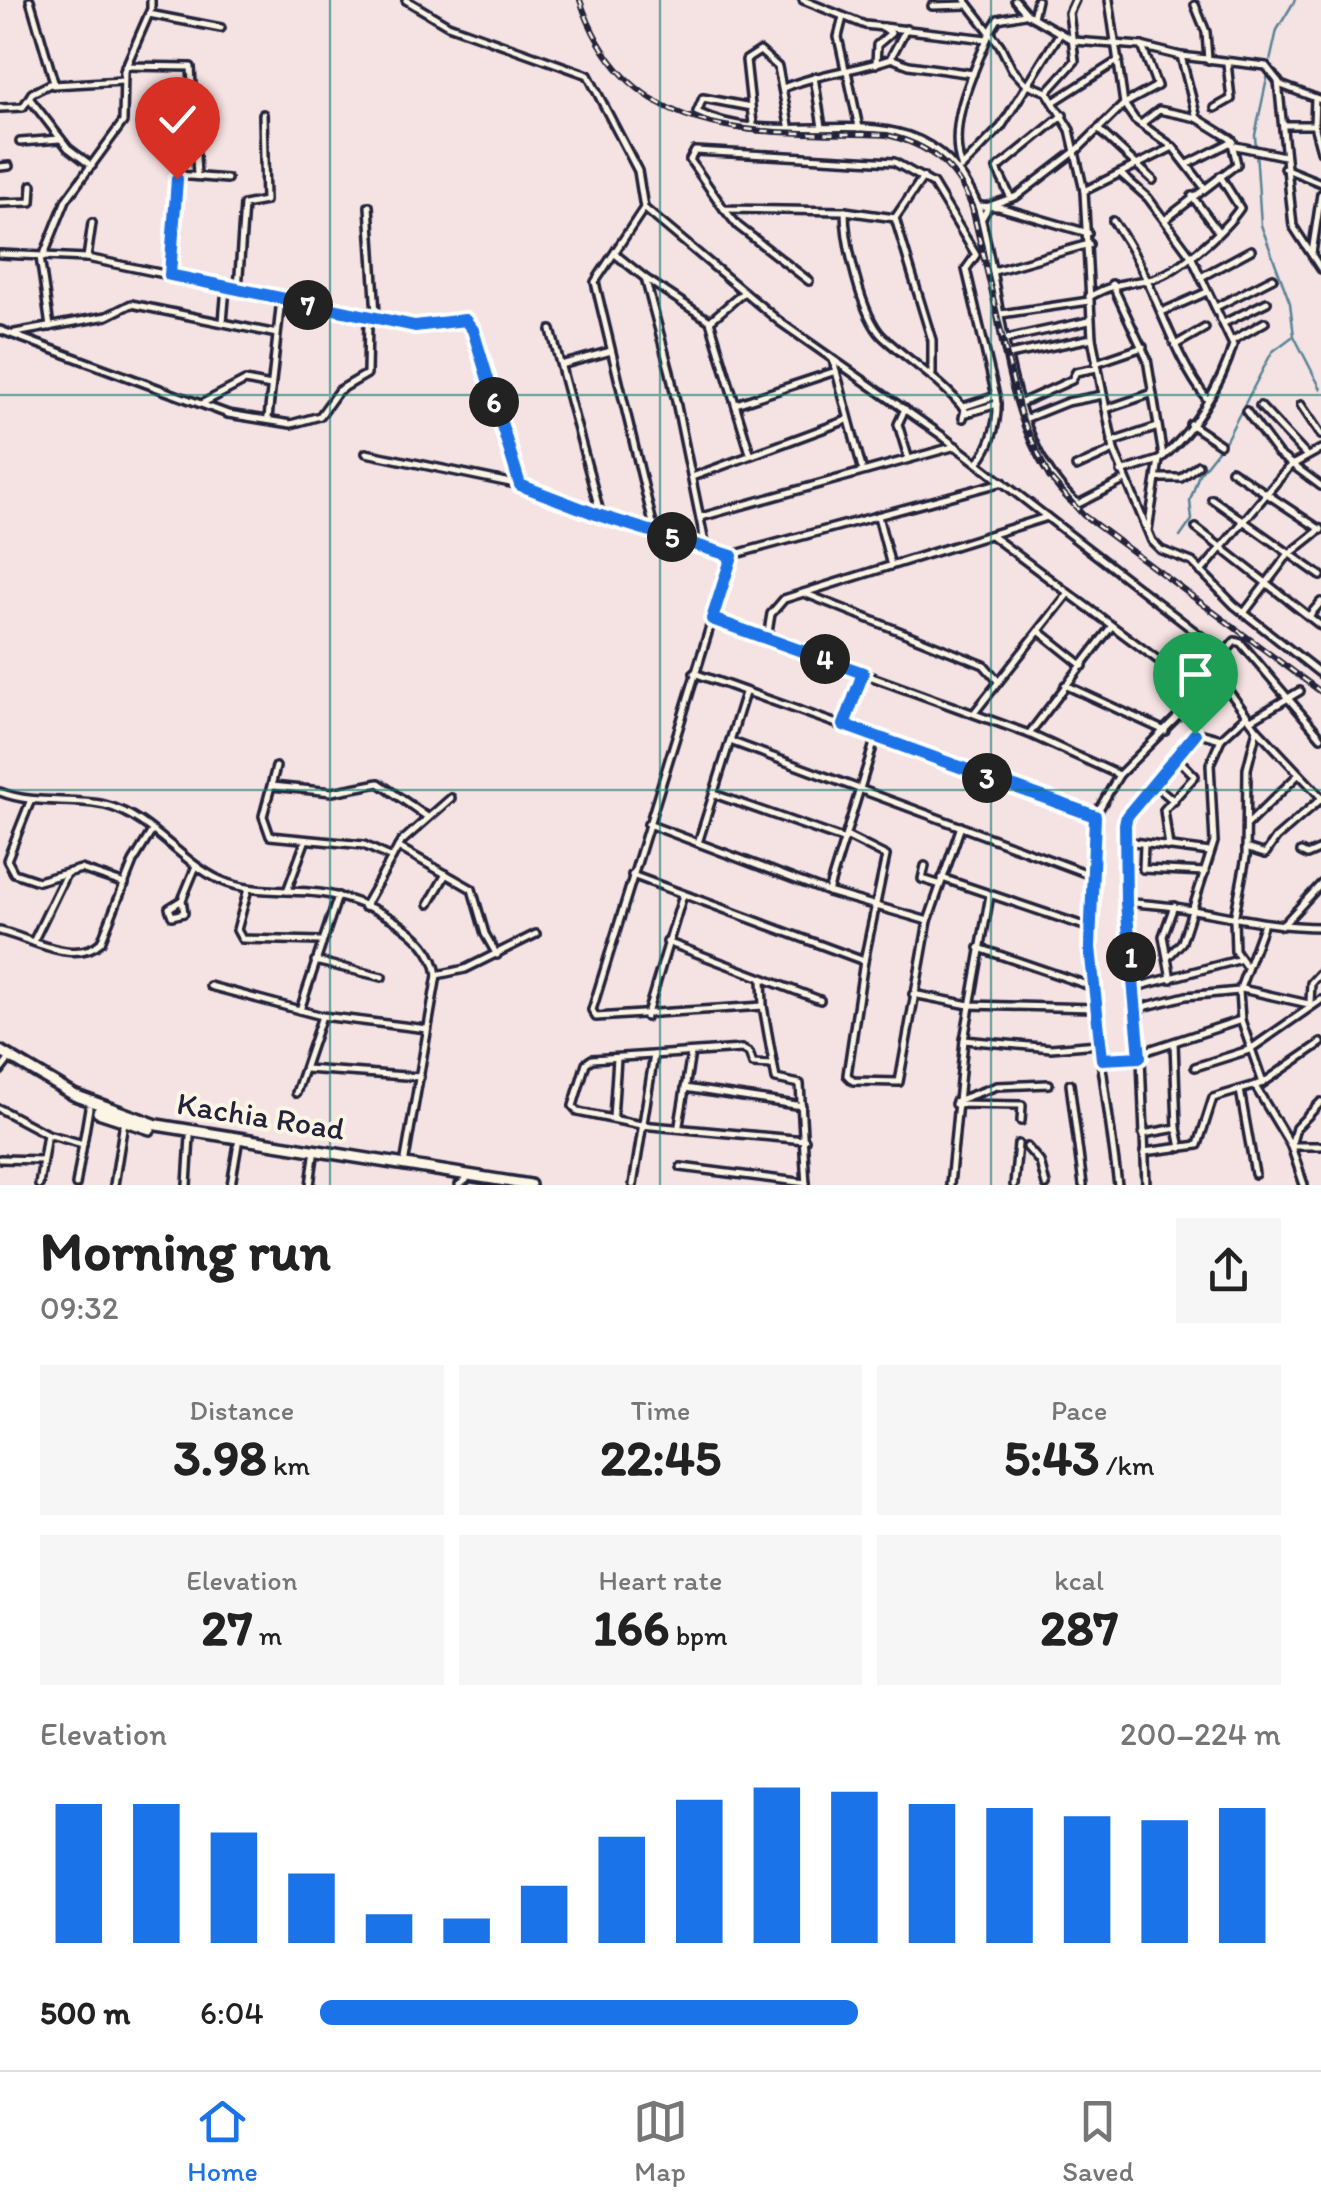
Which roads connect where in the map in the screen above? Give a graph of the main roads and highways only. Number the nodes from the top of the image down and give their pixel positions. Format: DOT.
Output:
graph roads {
  1 [pos="2,1060"];
  2 [pos="462,1183"];
  3 [pos="496,1185"];
  4 [pos="530,1185"];
  1 -- 2 [label="highway, Kachia Road"];
  1 -- 4 [label="highway, Kachia Road"];
  2 -- 3 [label="highway, Kachia Road"];
}
